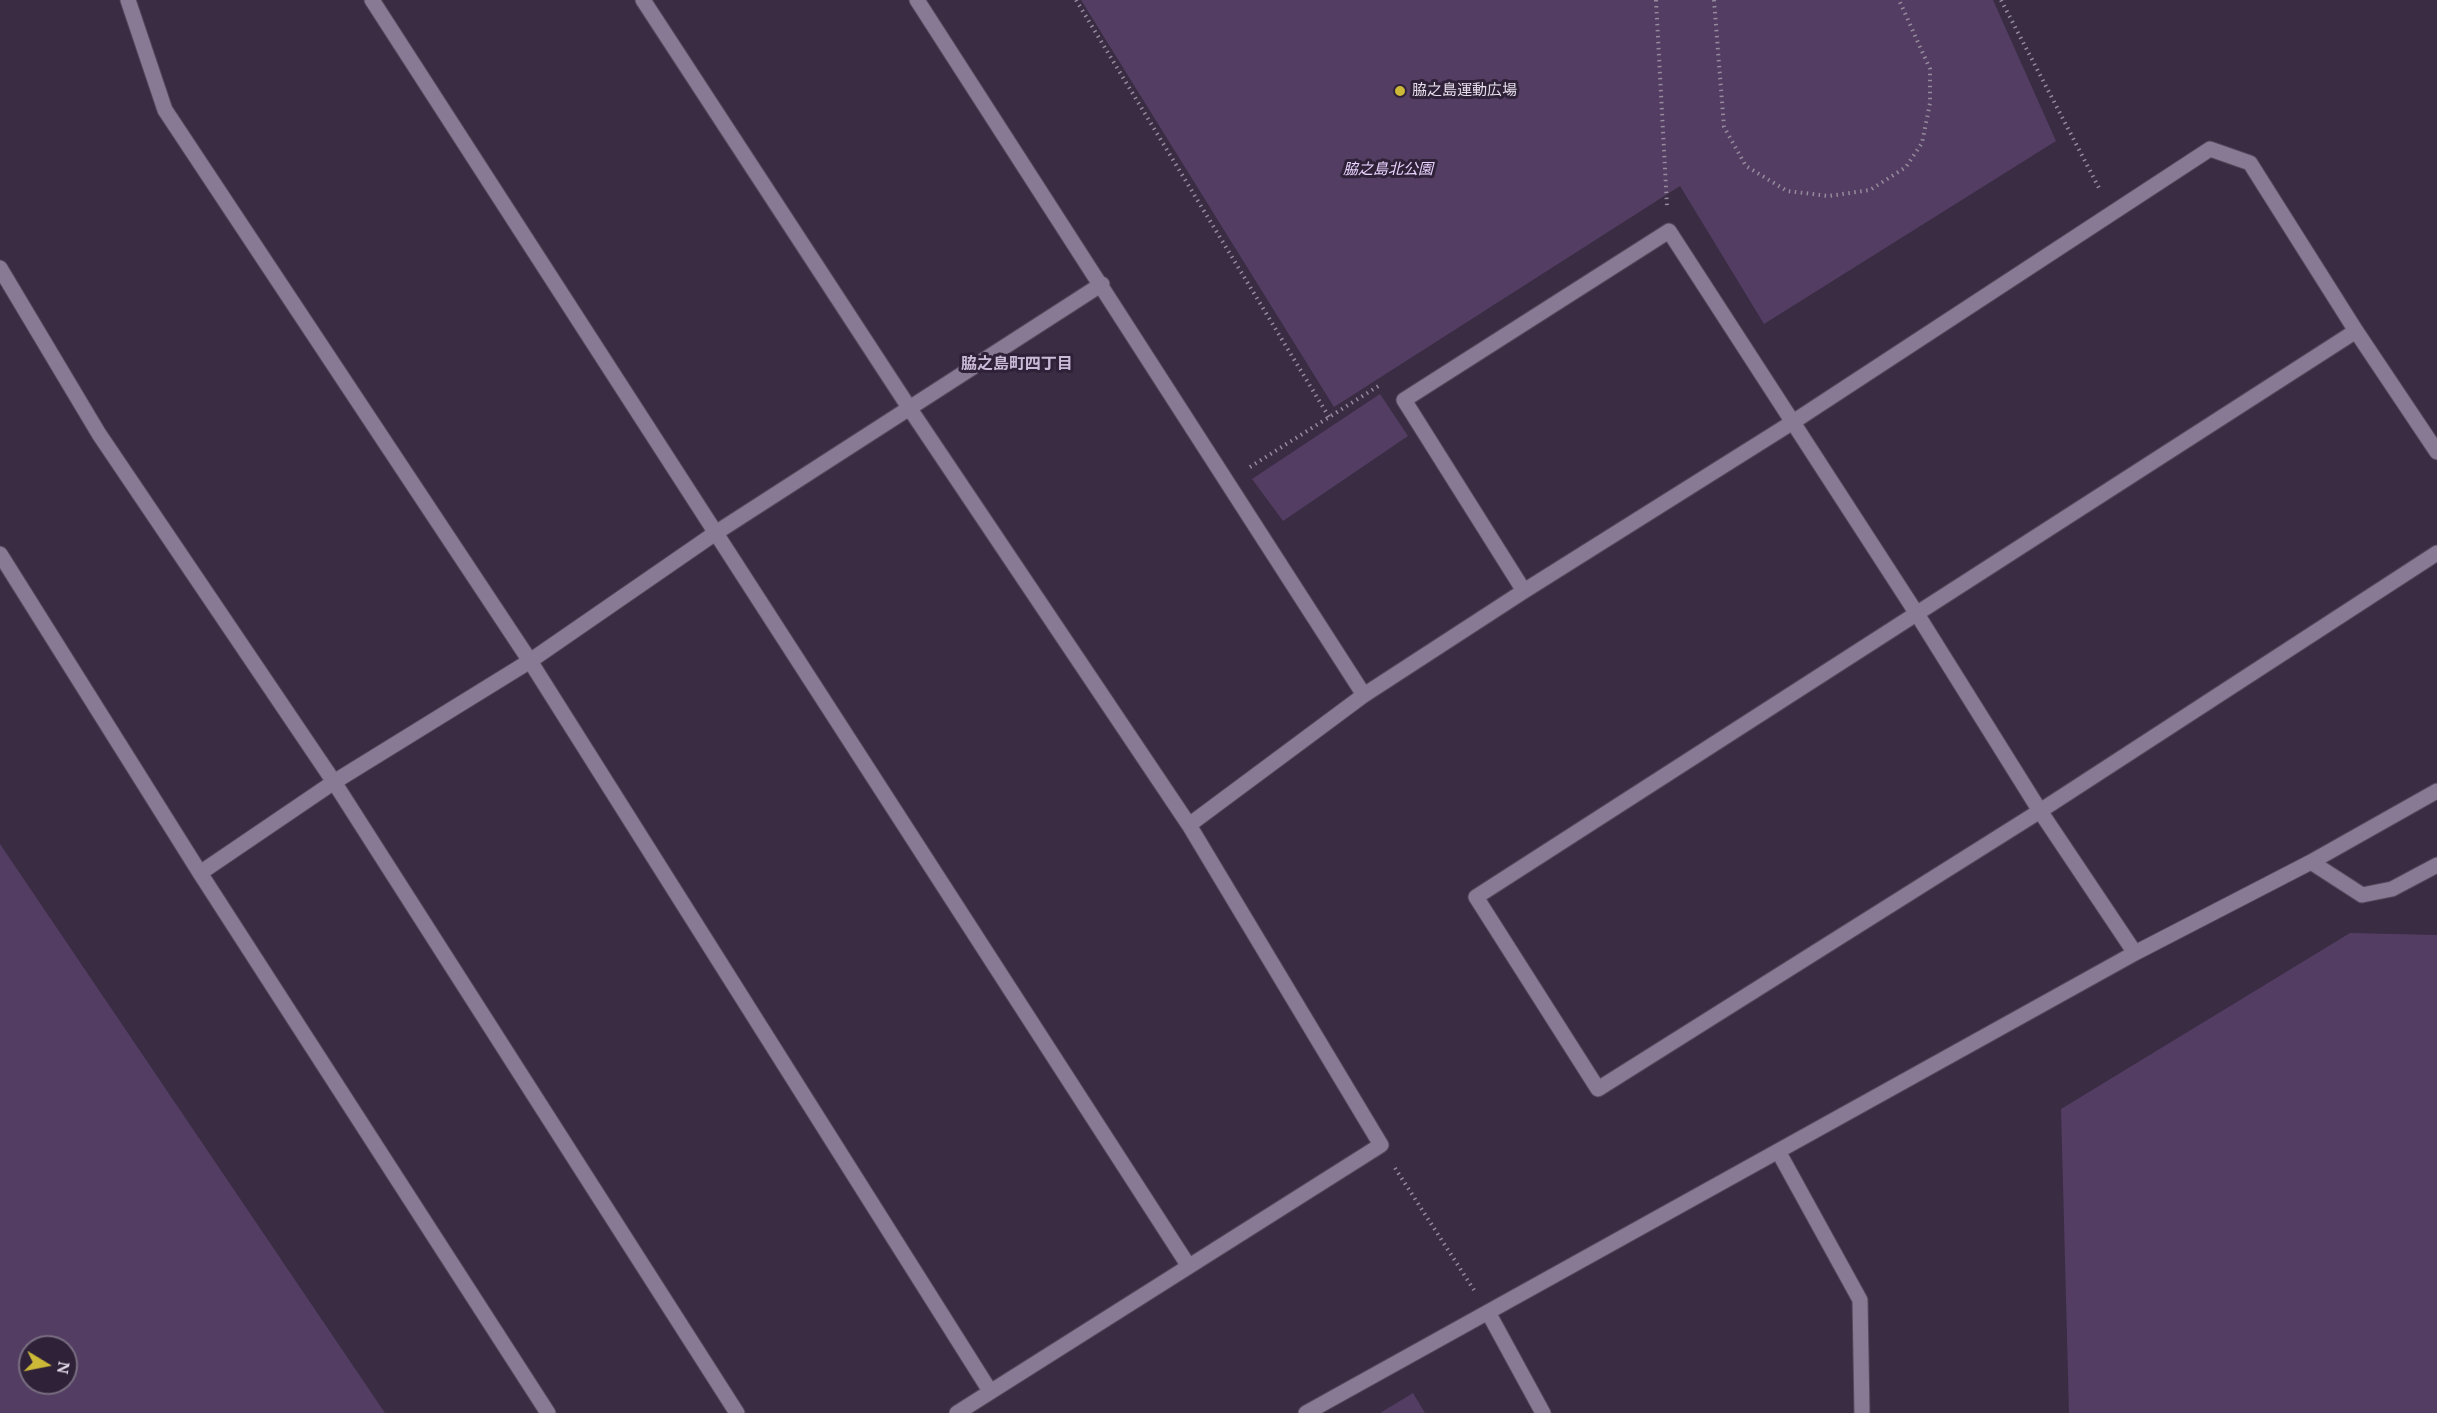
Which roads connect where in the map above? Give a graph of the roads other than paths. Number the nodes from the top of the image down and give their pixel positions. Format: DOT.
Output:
graph roads {
  1 [pos="128,0"];
  2 [pos="372,0"];
  3 [pos="643,0"];
  4 [pos="917,0"];
  5 [pos="0,268"];
  6 [pos="1102,284"];
  7 [pos="2356,331"];
  8 [pos="910,409"];
  9 [pos="1794,422"];
  10 [pos="2437,452"];
  11 [pos="714,534"];
  12 [pos="2437,553"];
  13 [pos="0,554"];
  14 [pos="1524,591"];
  15 [pos="1917,614"];
  16 [pos="530,661"];
  17 [pos="1364,695"];
  18 [pos="334,782"];
  19 [pos="2437,790"];
  20 [pos="2040,811"];
  21 [pos="1190,825"];
  22 [pos="2311,862"];
  23 [pos="2437,865"];
  24 [pos="200,873"];
  25 [pos="2135,953"];
  26 [pos="1778,1151"];
  27 [pos="1188,1264"];
  28 [pos="1489,1314"];
  29 [pos="990,1391"];
  30 [pos="548,1413"];
  31 [pos="737,1413"];
  32 [pos="957,1413"];
  33 [pos="1306,1413"];
  34 [pos="1543,1413"];
  35 [pos="1862,1413"];
  1 -- 16 [label="street"];
  2 -- 11 [label="street"];
  3 -- 8 [label="street"];
  4 -- 6 [label="street"];
  5 -- 18 [label="street"];
  6 -- 8 [label="street"];
  6 -- 17 [label="street"];
  7 -- 9 [label="street"];
  7 -- 10 [label="street"];
  7 -- 15 [label="street"];
  8 -- 11 [label="street"];
  8 -- 21 [label="street"];
  9 -- 14 [label="street"];
  9 -- 14 [label="street"];
  9 -- 15 [label="street"];
  11 -- 16 [label="street"];
  11 -- 27 [label="street"];
  12 -- 20 [label="street"];
  13 -- 24 [label="street"];
  14 -- 17 [label="street"];
  15 -- 20 [label="street"];
  15 -- 20 [label="street"];
  16 -- 18 [label="street"];
  16 -- 29 [label="street"];
  17 -- 21 [label="street"];
  18 -- 24 [label="street"];
  18 -- 31 [label="street"];
  19 -- 22 [label="street"];
  20 -- 25 [label="street"];
  21 -- 27 [label="street"];
  22 -- 23 [label="street"];
  22 -- 25 [label="street"];
  24 -- 30 [label="street"];
  25 -- 26 [label="street"];
  26 -- 28 [label="street"];
  26 -- 35 [label="street"];
  27 -- 29 [label="street"];
  28 -- 33 [label="street"];
  28 -- 34 [label="street"];
  29 -- 32 [label="street"];
}
